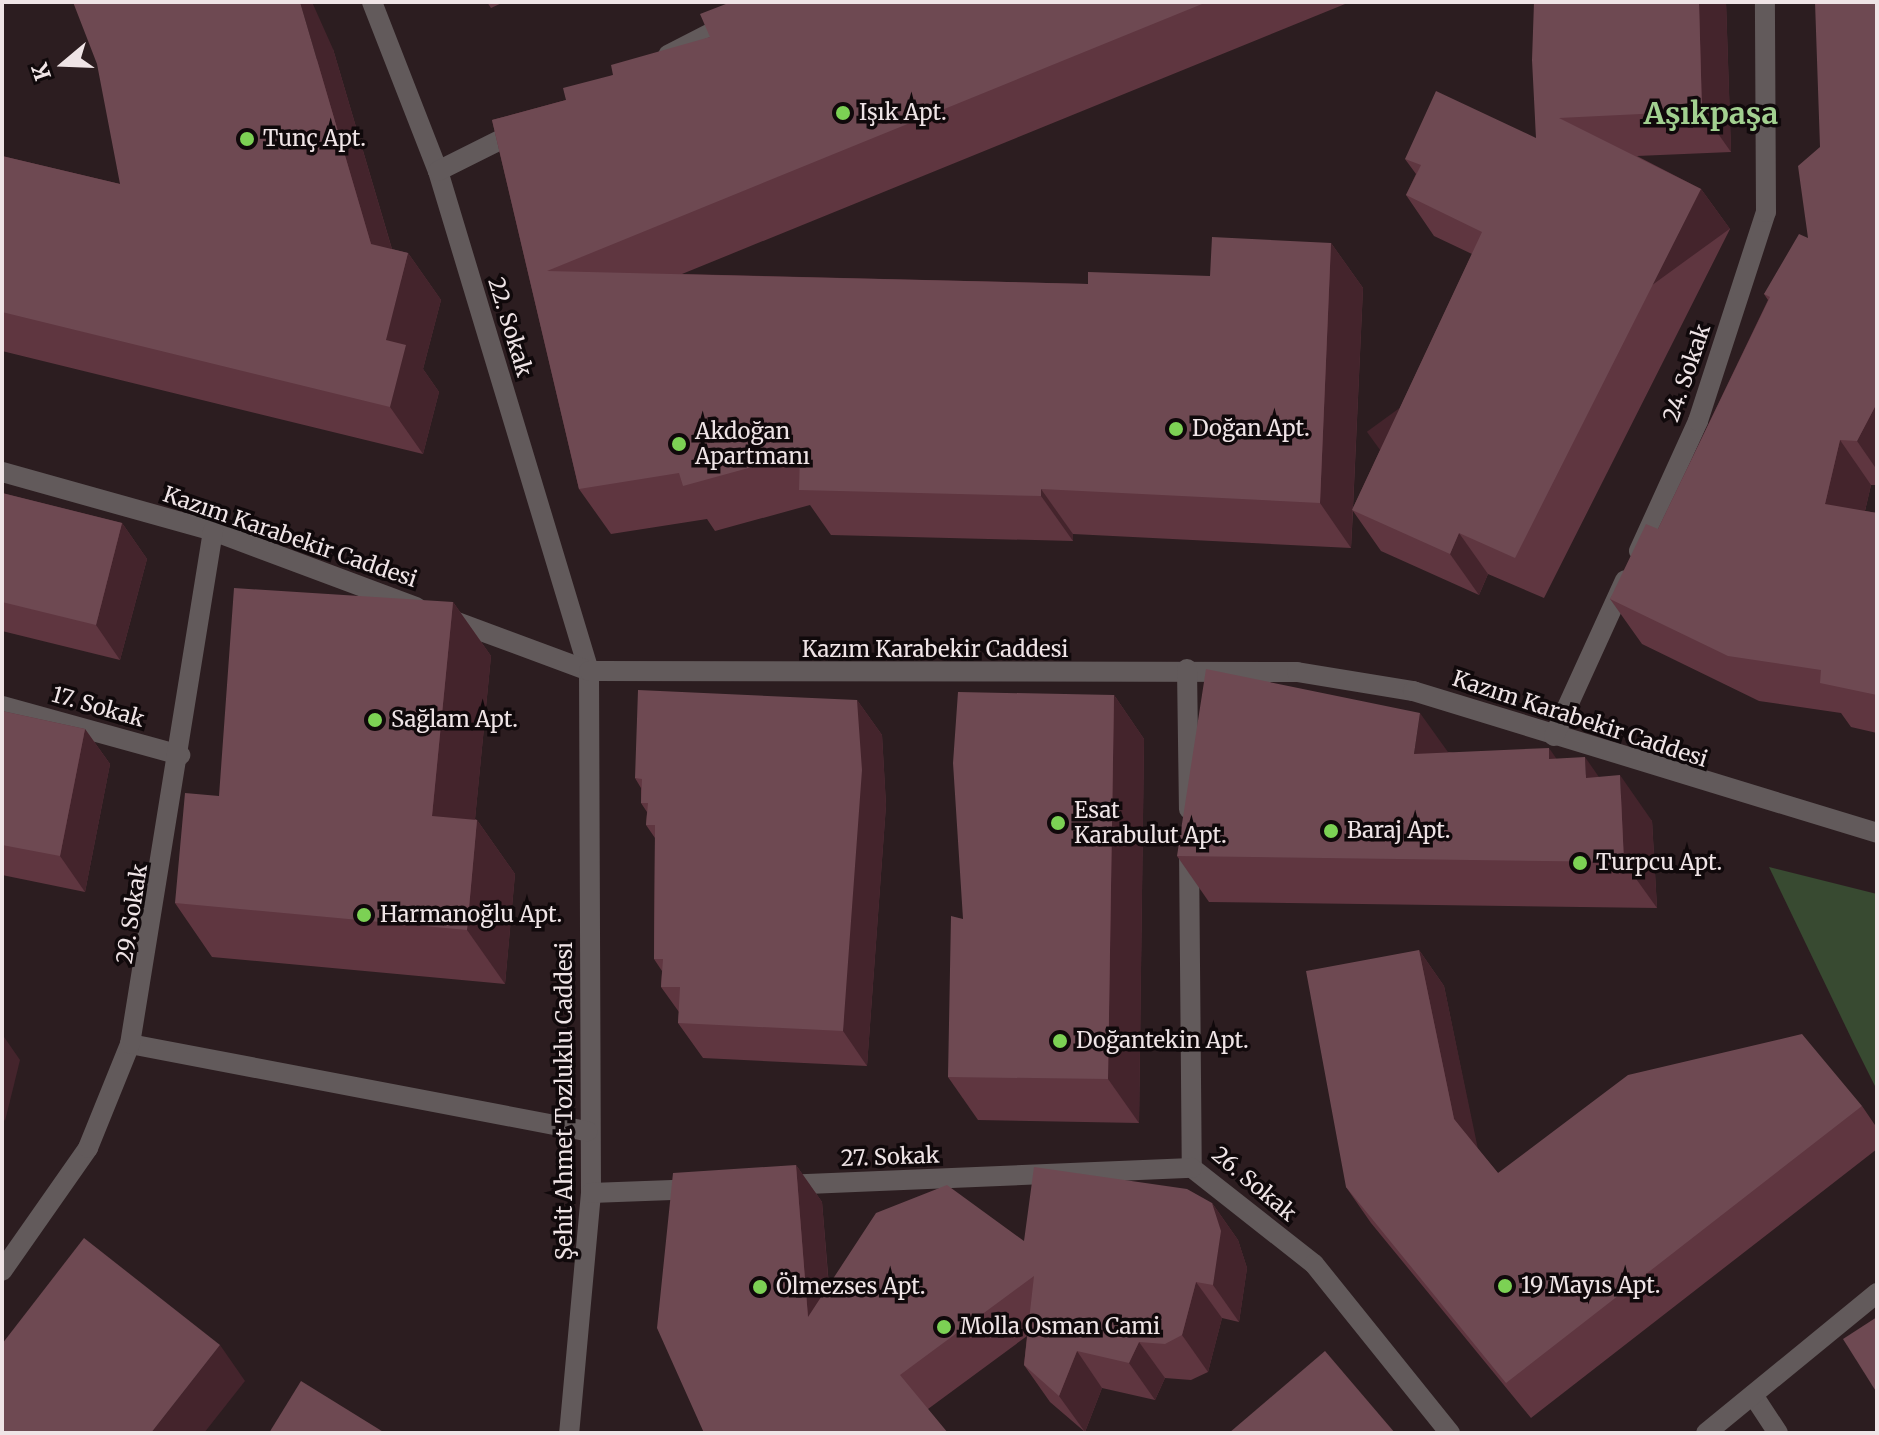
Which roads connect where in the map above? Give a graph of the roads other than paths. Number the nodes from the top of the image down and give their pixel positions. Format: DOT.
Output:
graph roads {
  1 [pos="372,2"];
  2 [pos="771,2"];
  3 [pos="1765,2"];
  4 [pos="646,65"];
  5 [pos="549,115"];
  6 [pos="438,171"];
  7 [pos="2,472"];
  8 [pos="213,531"];
  9 [pos="1187,669"];
  10 [pos="589,671"];
  11 [pos="2,706"];
  12 [pos="1554,736"];
  13 [pos="180,755"];
  14 [pos="1877,833"];
  15 [pos="130,1044"];
  16 [pos="588,1131"];
  17 [pos="1192,1168"];
  18 [pos="765,1186"];
  19 [pos="717,1188"];
  20 [pos="591,1193"];
  21 [pos="2,1271"];
  22 [pos="1877,1293"];
  23 [pos="1753,1395"];
  24 [pos="569,1433"];
  25 [pos="1450,1433"];
  26 [pos="1706,1433"];
  27 [pos="1778,1433"];
  1 -- 6 [label="street, 22. Sokak"];
  2 -- 4 [label="street"];
  3 -- 12 [label="street, 24. Sokak"];
  5 -- 6 [label="street"];
  6 -- 10 [label="street, 22. Sokak"];
  7 -- 8 [label="street, Kazım Karabekir Caddesi"];
  8 -- 10 [label="street, Kazım Karabekir Caddesi"];
  8 -- 13 [label="street, 29. Sokak"];
  9 -- 10 [label="street, Kazım Karabekir Caddesi"];
  9 -- 12 [label="street, Kazım Karabekir Caddesi"];
  9 -- 17 [label="street, 26. Sokak"];
  10 -- 16 [label="street, Şehit Ahmet Tozluklu Caddesi"];
  11 -- 13 [label="street, 17. Sokak"];
  12 -- 14 [label="street, Kazım Karabekir Caddesi"];
  13 -- 15 [label="street, 29. Sokak"];
  15 -- 16 [label="street"];
  15 -- 21 [label="street, 29. Sokak"];
  16 -- 20 [label="street, Şehit Ahmet Tozluklu Caddesi"];
  17 -- 18 [label="street, 27. Sokak"];
  17 -- 25 [label="street, 26. Sokak"];
  19 -- 20 [label="street"];
  20 -- 24 [label="street, Şehit Ahmet Tozluklu Caddesi"];
  22 -- 23 [label="street"];
  23 -- 26 [label="street"];
  23 -- 27 [label="street"];
}
